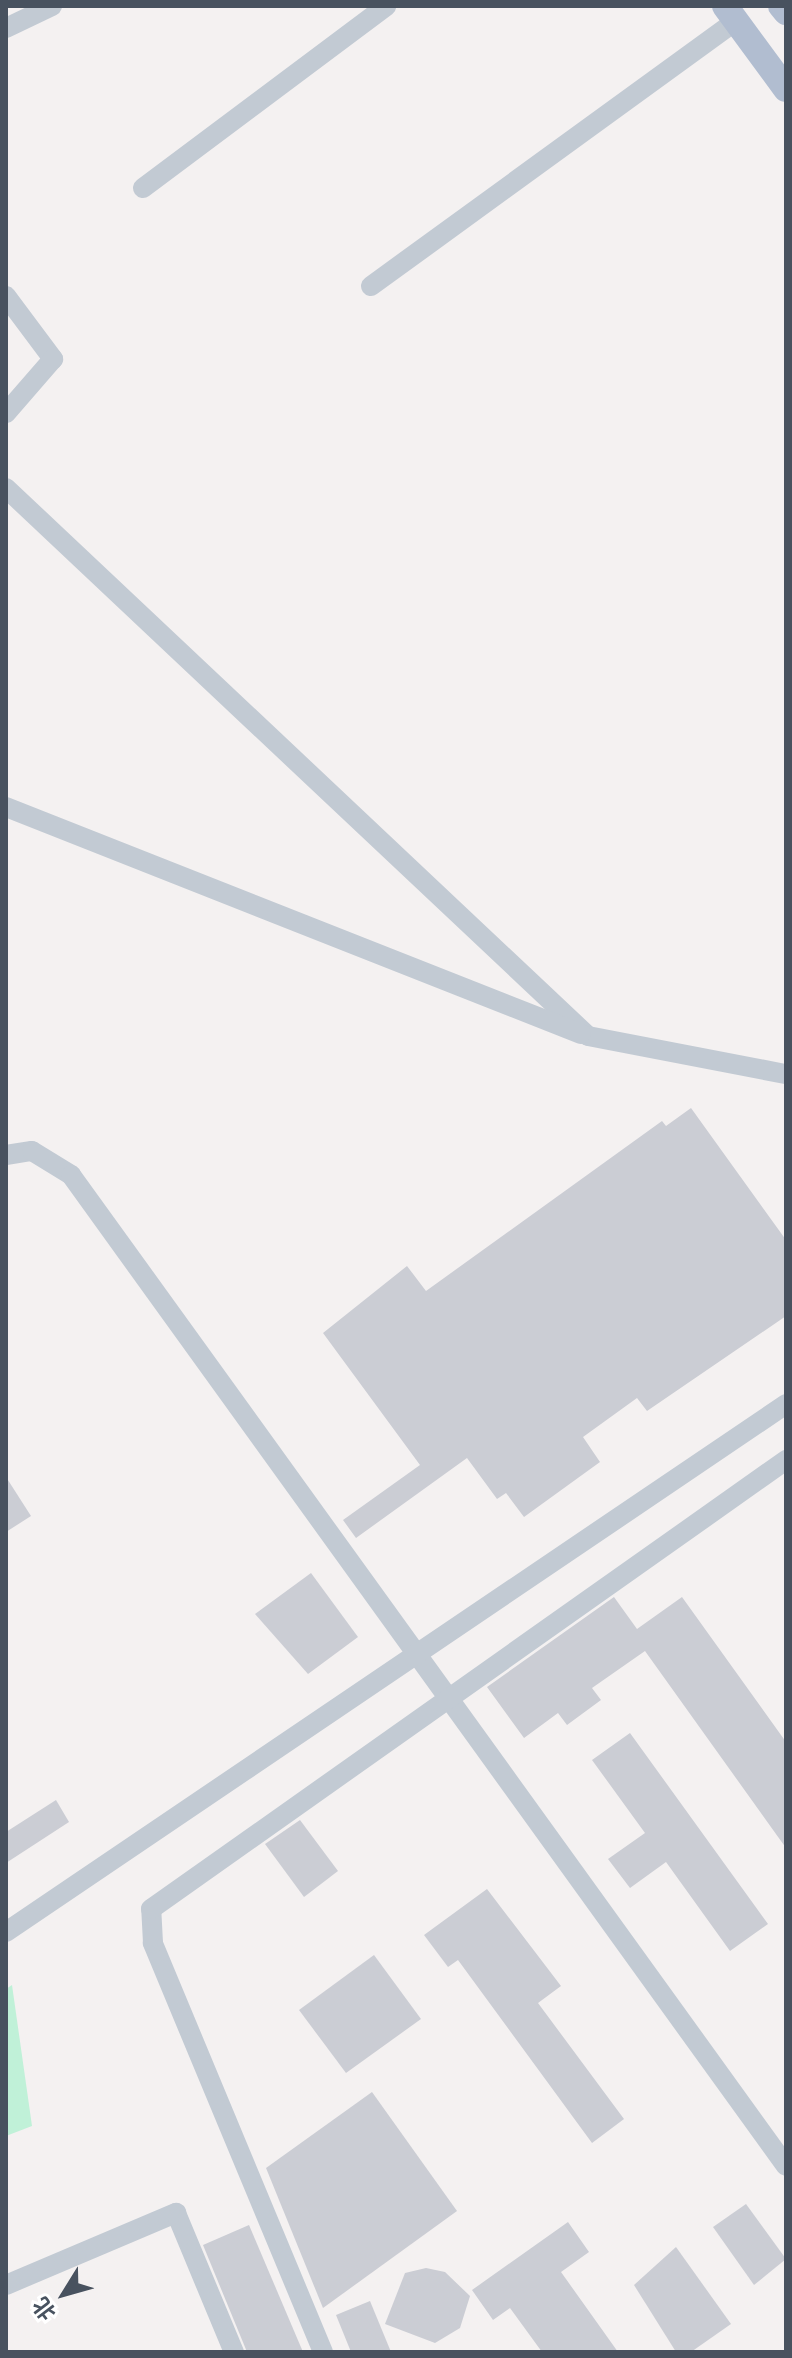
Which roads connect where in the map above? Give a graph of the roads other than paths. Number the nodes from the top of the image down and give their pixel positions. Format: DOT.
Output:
graph roads {
  1 [pos="52,6"];
  2 [pos="386,6"];
  3 [pos="781,6"];
  4 [pos="786,12"];
  5 [pos="731,14"];
  6 [pos="6,28"];
  7 [pos="786,89"];
  8 [pos="143,188"];
  9 [pos="371,286"];
  10 [pos="6,296"];
  11 [pos="6,413"];
  12 [pos="6,488"];
  13 [pos="6,807"];
  14 [pos="588,1036"];
  15 [pos="786,1074"];
  16 [pos="6,1155"];
  17 [pos="786,1404"];
  18 [pos="786,1460"];
  19 [pos="420,1651"];
  20 [pos="450,1695"];
  21 [pos="6,1932"];
  22 [pos="778,2138"];
  23 [pos="786,2166"];
  24 [pos="6,2285"];
  25 [pos="234,2352"];
  26 [pos="323,2352"];
  1 -- 6 [label="street"];
  2 -- 8 [label="street"];
  3 -- 4 [label="main road"];
  5 -- 7 [label="main road"];
  5 -- 9 [label="street"];
  10 -- 11 [label="street"];
  12 -- 14 [label="street"];
  13 -- 14 [label="street"];
  14 -- 15 [label="street"];
  16 -- 19 [label="street"];
  17 -- 19 [label="street"];
  18 -- 20 [label="street"];
  19 -- 20 [label="street"];
  19 -- 21 [label="street"];
  20 -- 22 [label="street"];
  20 -- 26 [label="street"];
  22 -- 23 [label="street"];
  24 -- 25 [label="street"];
}
